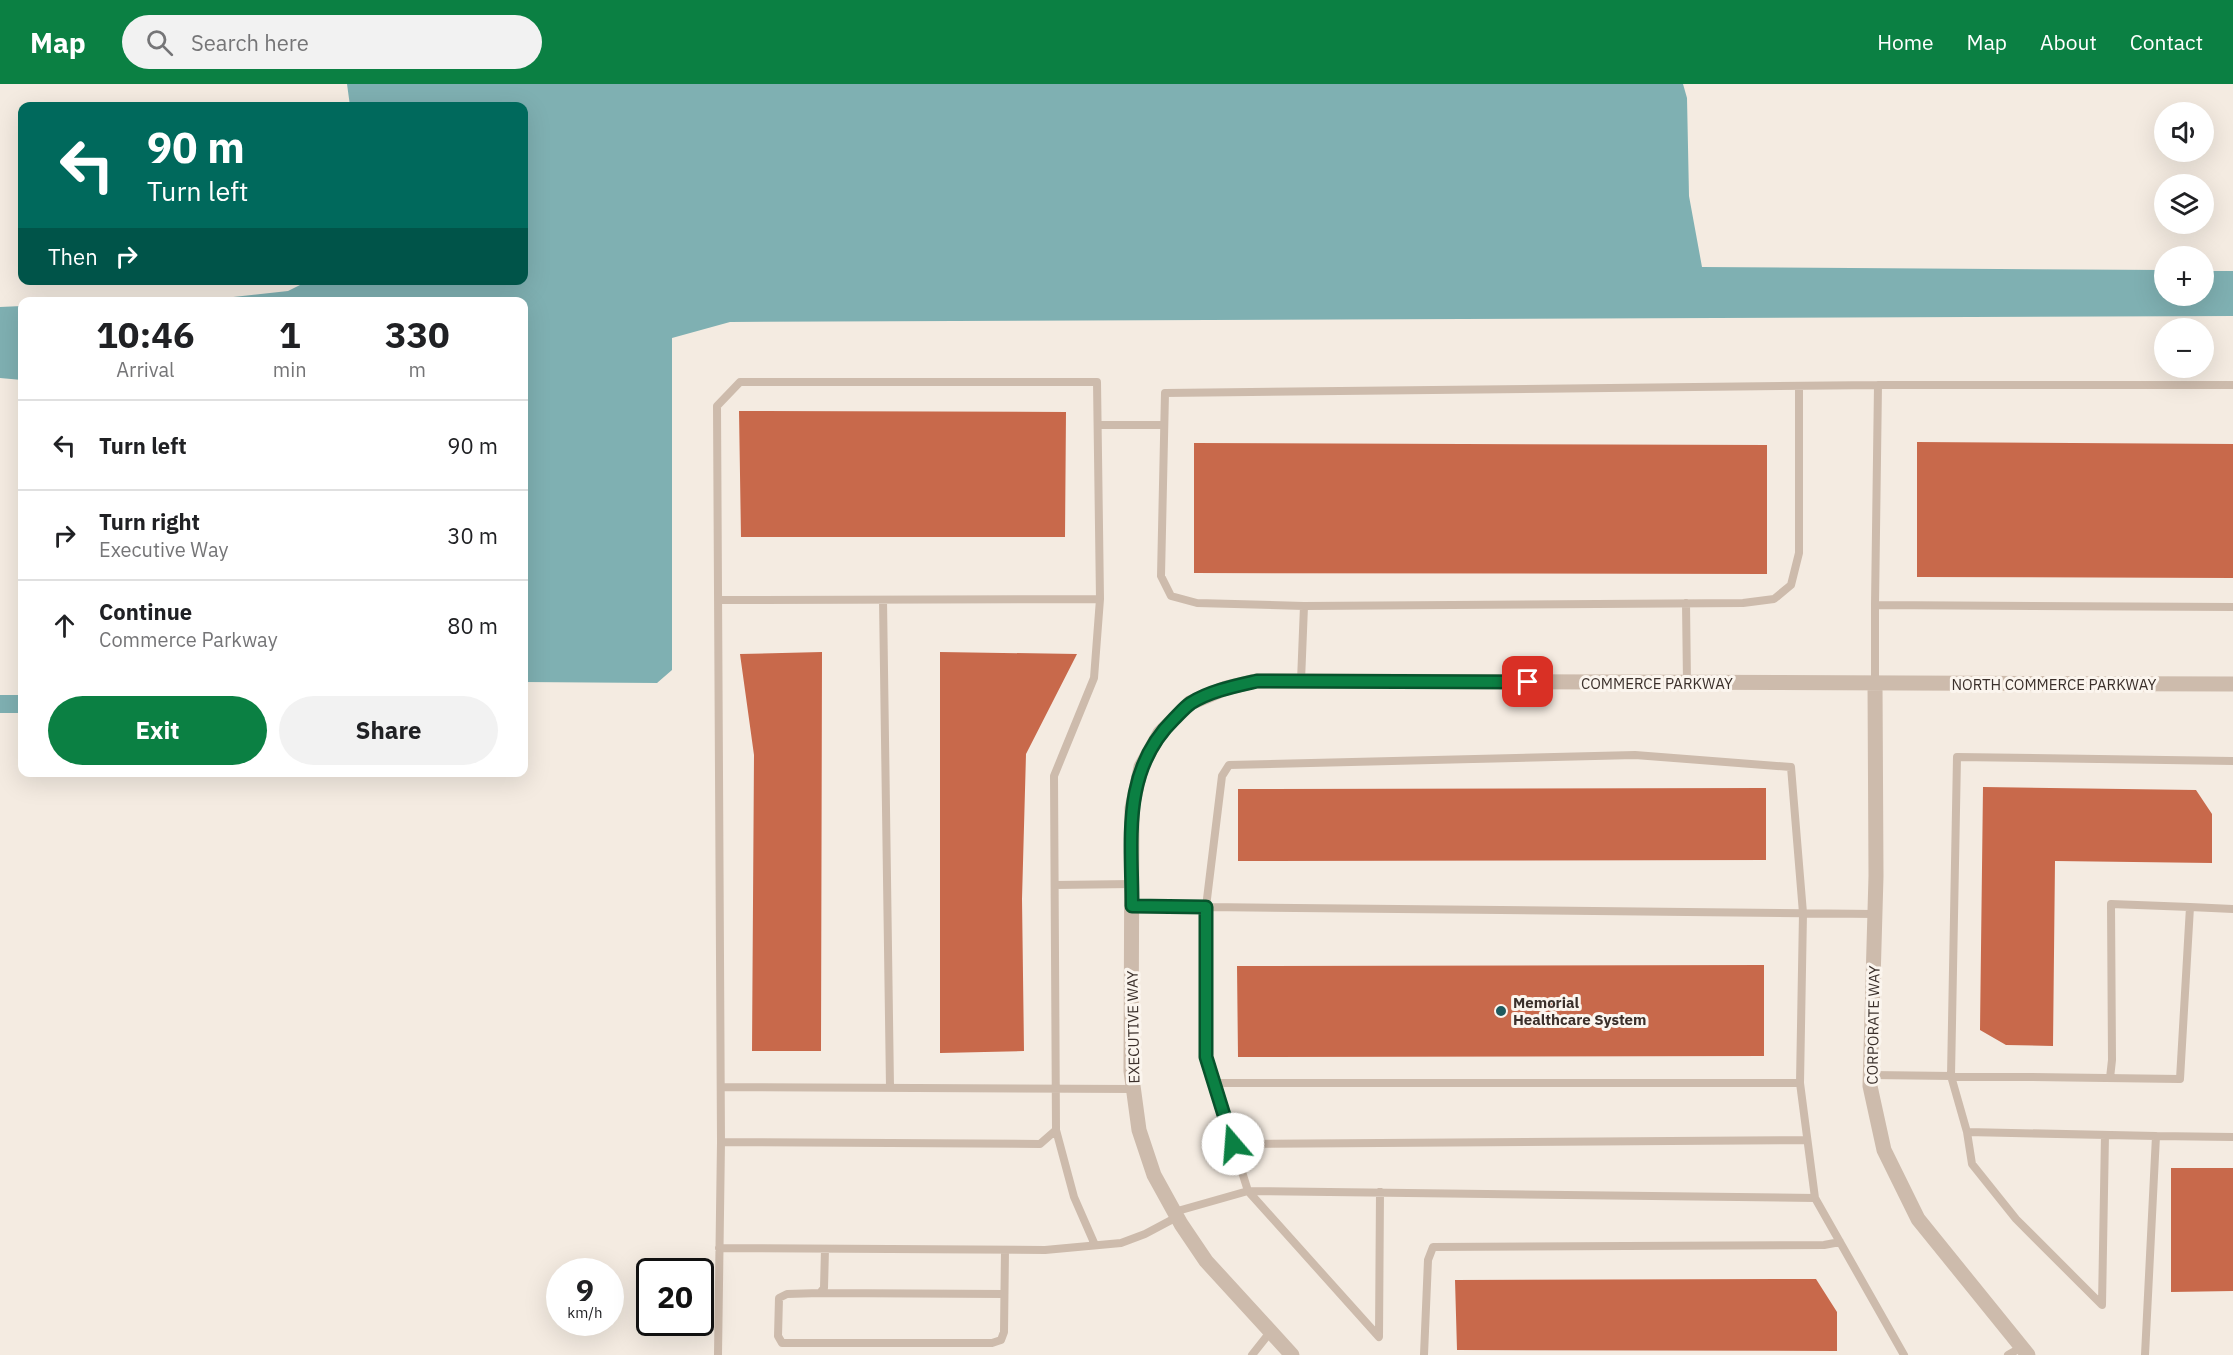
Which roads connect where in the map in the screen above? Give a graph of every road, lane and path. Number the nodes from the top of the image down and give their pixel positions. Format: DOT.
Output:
graph roads {
  1 [pos="1878,385"];
  2 [pos="2233,385"];
  3 [pos="1799,386"];
  4 [pos="1099,425"];
  5 [pos="1164,425"];
  6 [pos="1100,599"];
  7 [pos="718,600"];
  8 [pos="883,600"];
  9 [pos="1686,603"];
  10 [pos="1875,605"];
  11 [pos="1304,606"];
  12 [pos="2233,607"];
  13 [pos="1301,681"];
  14 [pos="1688,683"];
  15 [pos="1875,683"];
  16 [pos="2233,684"];
  17 [pos="1190,703"];
  18 [pos="2233,761"];
  19 [pos="1132,884"];
  20 [pos="1055,885"];
  21 [pos="1132,906"];
  22 [pos="1206,907"];
  23 [pos="2190,907"];
  24 [pos="2233,909"];
  25 [pos="1803,913"];
  26 [pos="1875,914"];
  27 [pos="1871,1075"];
  28 [pos="1952,1076"];
  29 [pos="2110,1078"];
  30 [pos="1214,1083"];
  31 [pos="1800,1083"];
  32 [pos="721,1087"];
  33 [pos="890,1087"];
  34 [pos="1057,1088"];
  35 [pos="1134,1089"];
  36 [pos="1056,1130"];
  37 [pos="1967,1132"];
  38 [pos="2105,1135"];
  39 [pos="2156,1136"];
  40 [pos="2233,1137"];
  41 [pos="1807,1140"];
  42 [pos="721,1142"];
  43 [pos="1233,1144"];
  44 [pos="1248,1191"];
  45 [pos="1380,1192"];
  46 [pos="1815,1198"];
  47 [pos="1175,1215"];
  48 [pos="1840,1242"];
  49 [pos="1095,1245"];
  50 [pos="719,1248"];
  51 [pos="825,1249"];
  52 [pos="1005,1250"];
  53 [pos="820,1293"];
  54 [pos="1004,1294"];
  55 [pos="1271,1331"];
  56 [pos="2025,1351"];
  57 [pos="718,1355"];
  58 [pos="1252,1355"];
  59 [pos="1292,1355"];
  60 [pos="1424,1355"];
  61 [pos="1904,1355"];
  62 [pos="2008,1355"];
  63 [pos="2145,1355"];
  1 -- 2 [label="lane"];
  1 -- 3 [label="lane"];
  1 -- 10 [label="lane"];
  3 -- 5 [label="lane"];
  3 -- 9 [label="lane"];
  4 -- 5 [label="lane"];
  4 -- 6 [label="lane"];
  4 -- 7 [label="lane"];
  5 -- 11 [label="lane"];
  6 -- 8 [label="lane"];
  6 -- 20 [label="lane"];
  7 -- 8 [label="lane"];
  7 -- 32 [label="lane"];
  8 -- 33 [label="lane"];
  9 -- 11 [label="lane"];
  9 -- 14 [label="lane"];
  10 -- 12 [label="lane"];
  10 -- 15 [label="lane"];
  11 -- 13 [label="lane"];
  13 -- 14 [label="street, COMMERCE PARKWAY"];
  13 -- 17 [label="street, COMMERCE PARKWAY"];
  14 -- 15 [label="street, COMMERCE PARKWAY"];
  15 -- 16 [label="street, NORTH COMMERCE PARKWAY"];
  15 -- 26 [label="street, CORPORATE WAY"];
  17 -- 19 [label="street, EXECUTIVE WAY"];
  18 -- 28 [label="lane"];
  19 -- 20 [label="lane"];
  19 -- 21 [label="street, EXECUTIVE WAY"];
  20 -- 34 [label="lane"];
  21 -- 22 [label="lane"];
  21 -- 35 [label="street, EXECUTIVE WAY"];
  22 -- 25 [label="lane"];
  22 -- 25 [label="lane"];
  22 -- 30 [label="lane"];
  23 -- 24 [label="lane"];
  23 -- 29 [label="lane"];
  23 -- 29 [label="lane"];
  25 -- 26 [label="lane"];
  25 -- 31 [label="lane"];
  26 -- 27 [label="street, CORPORATE WAY"];
  27 -- 28 [label="lane"];
  27 -- 56 [label="street, CORPORATE WAY"];
  28 -- 29 [label="lane"];
  28 -- 37 [label="lane"];
  30 -- 31 [label="lane"];
  30 -- 43 [label="lane"];
  31 -- 41 [label="lane"];
  32 -- 33 [label="lane"];
  32 -- 42 [label="lane"];
  33 -- 34 [label="lane"];
  34 -- 35 [label="lane"];
  34 -- 36 [label="lane"];
  35 -- 47 [label="street, EXECUTIVE WAY"];
  36 -- 42 [label="lane"];
  36 -- 49 [label="lane"];
  37 -- 38 [label="lane"];
  37 -- 38 [label="lane"];
  38 -- 39 [label="lane"];
  39 -- 40 [label="lane"];
  39 -- 63 [label="lane"];
  41 -- 43 [label="lane"];
  41 -- 46 [label="lane"];
  42 -- 50 [label="lane"];
  43 -- 44 [label="lane"];
  44 -- 45 [label="lane"];
  44 -- 45 [label="lane"];
  44 -- 47 [label="lane"];
  45 -- 46 [label="lane"];
  46 -- 48 [label="lane"];
  47 -- 49 [label="lane"];
  47 -- 55 [label="street, EXECUTIVE WAY"];
  48 -- 60 [label="lane"];
  48 -- 61 [label="lane"];
  49 -- 52 [label="lane"];
  50 -- 51 [label="lane"];
  50 -- 57 [label="lane"];
  51 -- 52 [label="lane"];
  51 -- 53 [label="lane"];
  52 -- 54 [label="lane"];
  53 -- 54 [label="lane"];
  53 -- 54 [label="lane"];
  55 -- 58 [label="lane"];
  55 -- 59 [label="street, EXECUTIVE WAY"];
  56 -- 62 [label="lane"];
}
